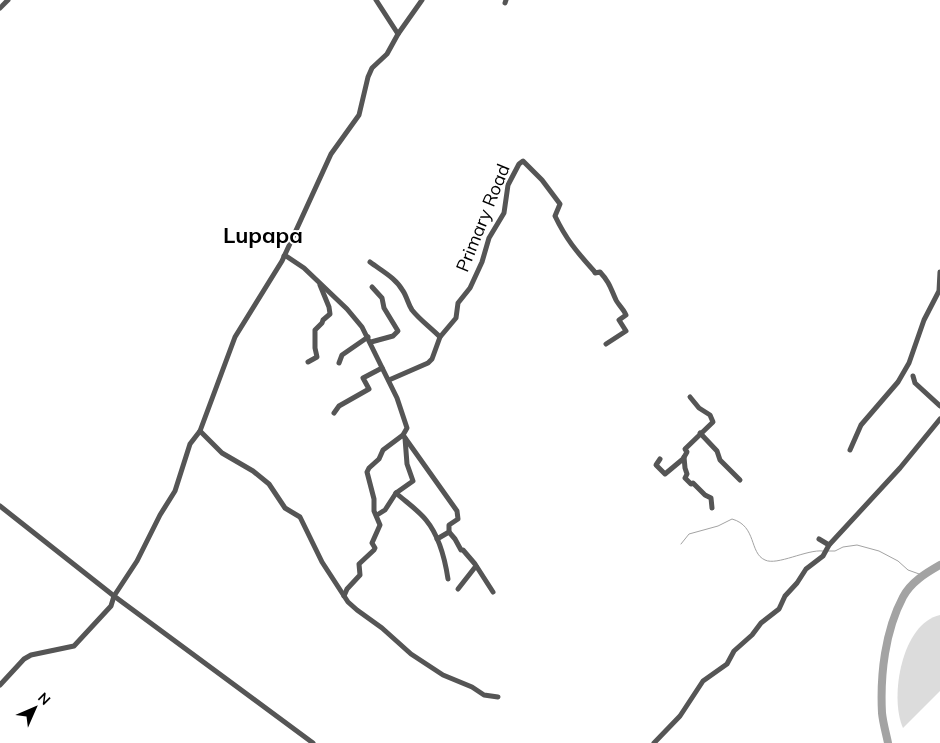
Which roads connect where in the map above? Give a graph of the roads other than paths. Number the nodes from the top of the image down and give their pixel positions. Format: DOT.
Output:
graph roads {
  1 [pos="8,0"];
  2 [pos="376,0"];
  3 [pos="422,0"];
  4 [pos="0,8"];
  5 [pos="398,34"];
  6 [pos="284,256"];
  7 [pos="370,262"];
  8 [pos="940,272"];
  9 [pos="319,283"];
  10 [pos="940,286"];
  11 [pos="372,287"];
  12 [pos="440,337"];
  13 [pos="370,339"];
  14 [pos="606,344"];
  15 [pos="308,362"];
  16 [pos="339,364"];
  17 [pos="382,368"];
  18 [pos="913,376"];
  19 [pos="389,380"];
  20 [pos="690,397"];
  21 [pos="940,406"];
  22 [pos="334,413"];
  23 [pos="940,419"];
  24 [pos="200,431"];
  25 [pos="700,433"];
  26 [pos="404,436"];
  27 [pos="850,450"];
  28 [pos="684,456"];
  29 [pos="660,459"];
  30 [pos="740,480"];
  31 [pos="396,493"];
  32 [pos="0,506"];
  33 [pos="712,508"];
  34 [pos="377,515"];
  35 [pos="449,532"];
  36 [pos="437,538"];
  37 [pos="819,539"];
  38 [pos="828,545"];
  39 [pos="476,566"];
  40 [pos="448,579"];
  41 [pos="458,589"];
  42 [pos="493,592"];
  43 [pos="114,596"];
  44 [pos="344,596"];
  45 [pos="0,685"];
  46 [pos="498,697"];
  47 [pos="312,743"];
  48 [pos="654,743"];
  1 -- 4 [label="street"];
  2 -- 5 [label="street"];
  3 -- 5 [label="street"];
  5 -- 6 [label="street"];
  6 -- 9 [label="street"];
  6 -- 24 [label="street"];
  7 -- 12 [label="street"];
  8 -- 10 [label="street"];
  9 -- 13 [label="street"];
  9 -- 15 [label="street"];
  10 -- 27 [label="street"];
  11 -- 13 [label="street"];
  12 -- 14 [label="street, Primary Road"];
  12 -- 19 [label="street"];
  13 -- 16 [label="street"];
  13 -- 17 [label="street"];
  17 -- 19 [label="street"];
  17 -- 22 [label="street"];
  18 -- 21 [label="street"];
  19 -- 26 [label="street"];
  20 -- 25 [label="street"];
  23 -- 38 [label="street"];
  24 -- 43 [label="street"];
  24 -- 44 [label="street"];
  25 -- 28 [label="street"];
  25 -- 30 [label="street"];
  26 -- 31 [label="street"];
  26 -- 34 [label="street"];
  26 -- 35 [label="street"];
  28 -- 29 [label="street"];
  28 -- 33 [label="street"];
  31 -- 34 [label="street"];
  31 -- 36 [label="street"];
  32 -- 43 [label="street"];
  34 -- 44 [label="street"];
  35 -- 36 [label="street"];
  35 -- 39 [label="street"];
  36 -- 40 [label="street"];
  37 -- 38 [label="street"];
  38 -- 48 [label="street"];
  39 -- 41 [label="street"];
  39 -- 42 [label="street"];
  43 -- 45 [label="street"];
  43 -- 47 [label="street"];
  44 -- 46 [label="street"];
}
